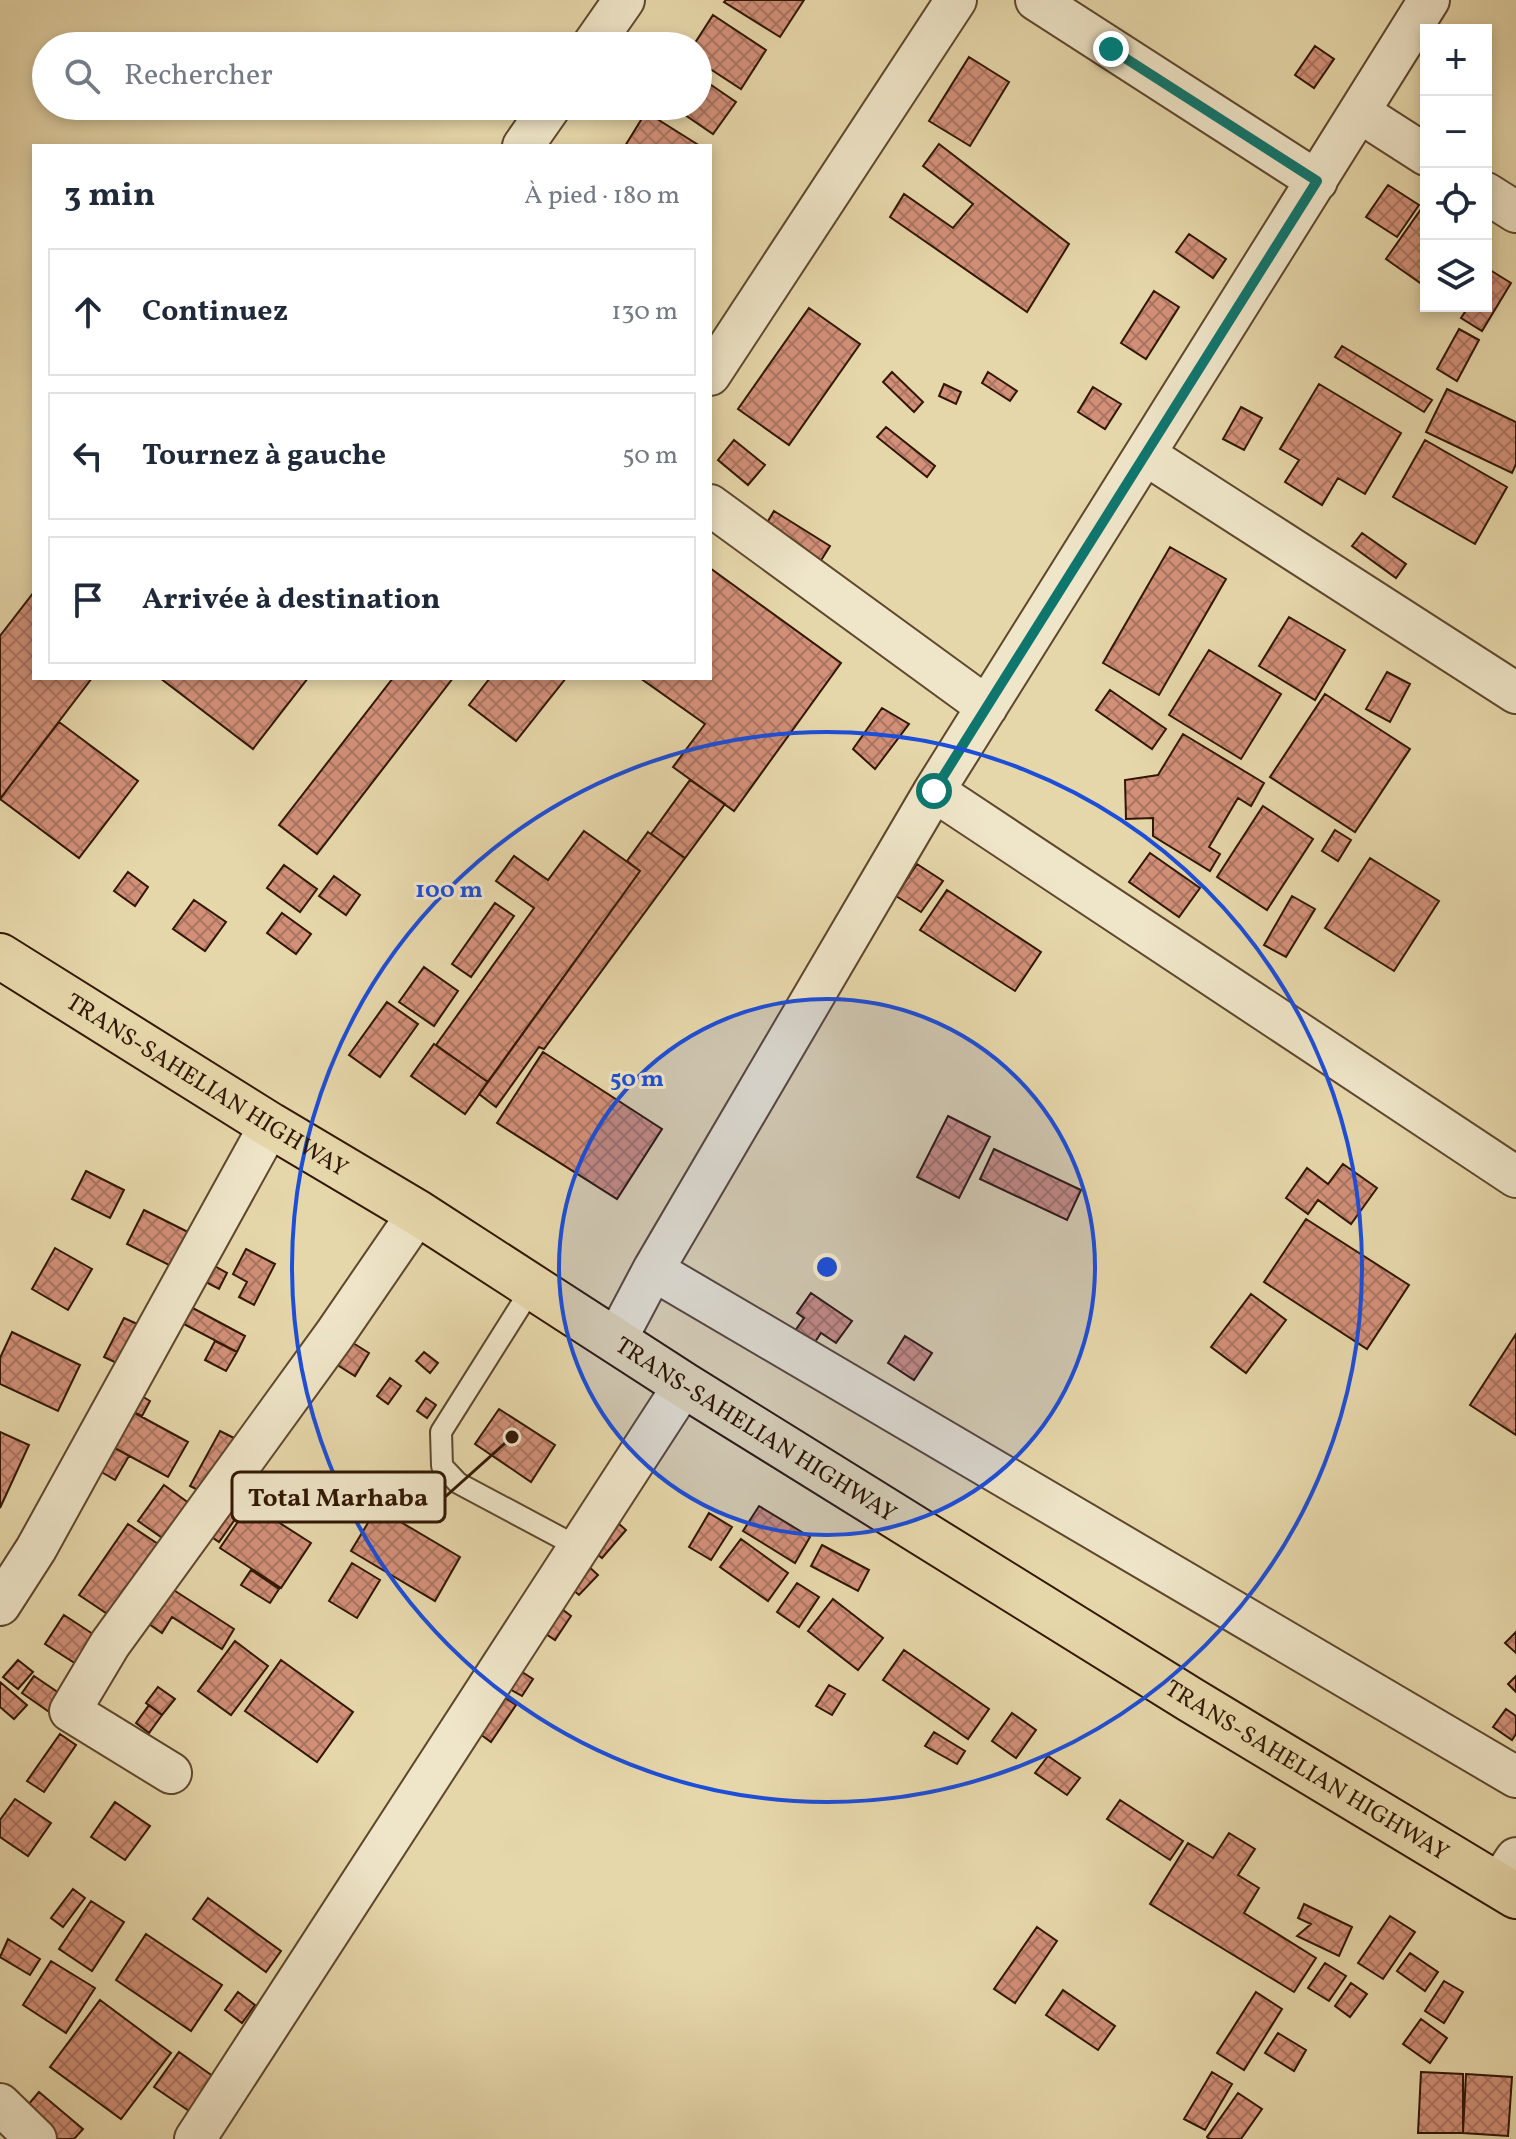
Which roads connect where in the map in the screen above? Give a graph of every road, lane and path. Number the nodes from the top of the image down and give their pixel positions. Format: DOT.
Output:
graph roads {
  1 [pos="624,0"];
  2 [pos="956,0"];
  3 [pos="1036,0"];
  4 [pos="1429,0"];
  5 [pos="602,32"];
  6 [pos="1359,112"];
  7 [pos="541,120"];
  8 [pos="524,144"];
  9 [pos="1420,151"];
  10 [pos="1317,181"];
  11 [pos="1492,197"];
  12 [pos="1516,212"];
  13 [pos="712,372"];
  14 [pos="1146,455"];
  15 [pos="712,506"];
  16 [pos="1516,693"];
  17 [pos="987,707"];
  18 [pos="934,791"];
  19 [pos="0,956"];
  20 [pos="270,1125"];
  21 [pos="1516,1177"];
  22 [pos="418,1213"];
  23 [pos="653,1270"];
  24 [pos="533,1286"];
  25 [pos="616,1340"];
  26 [pos="684,1385"];
  27 [pos="578,1547"];
  28 [pos="0,1605"];
  29 [pos="171,1773"];
  30 [pos="1516,1777"];
  31 [pos="1510,1880"];
  32 [pos="0,2104"];
  33 [pos="36,2139"];
  34 [pos="195,2139"];
  1 -- 5 [label="street"];
  2 -- 13 [label="street"];
  3 -- 10 [label="street"];
  4 -- 6 [label="street"];
  6 -- 9 [label="street"];
  6 -- 10 [label="street"];
  7 -- 8 [label="street"];
  10 -- 14 [label="street"];
  11 -- 12 [label="street"];
  14 -- 16 [label="street"];
  14 -- 17 [label="street"];
  15 -- 17 [label="street"];
  17 -- 18 [label="street"];
  18 -- 21 [label="street"];
  18 -- 23 [label="street"];
  19 -- 20 [label="highway, TRANS-SAHELIAN HIGHWAY"];
  20 -- 22 [label="highway, TRANS-SAHELIAN HIGHWAY"];
  20 -- 28 [label="street"];
  22 -- 24 [label="highway, TRANS-SAHELIAN HIGHWAY"];
  22 -- 29 [label="street"];
  23 -- 25 [label="street"];
  23 -- 30 [label="street"];
  24 -- 25 [label="highway, TRANS-SAHELIAN HIGHWAY"];
  24 -- 27 [label="lane"];
  25 -- 26 [label="highway, TRANS-SAHELIAN HIGHWAY"];
  26 -- 27 [label="street"];
  26 -- 31 [label="highway, TRANS-SAHELIAN HIGHWAY"];
  27 -- 34 [label="street"];
  32 -- 33 [label="street"];
}
